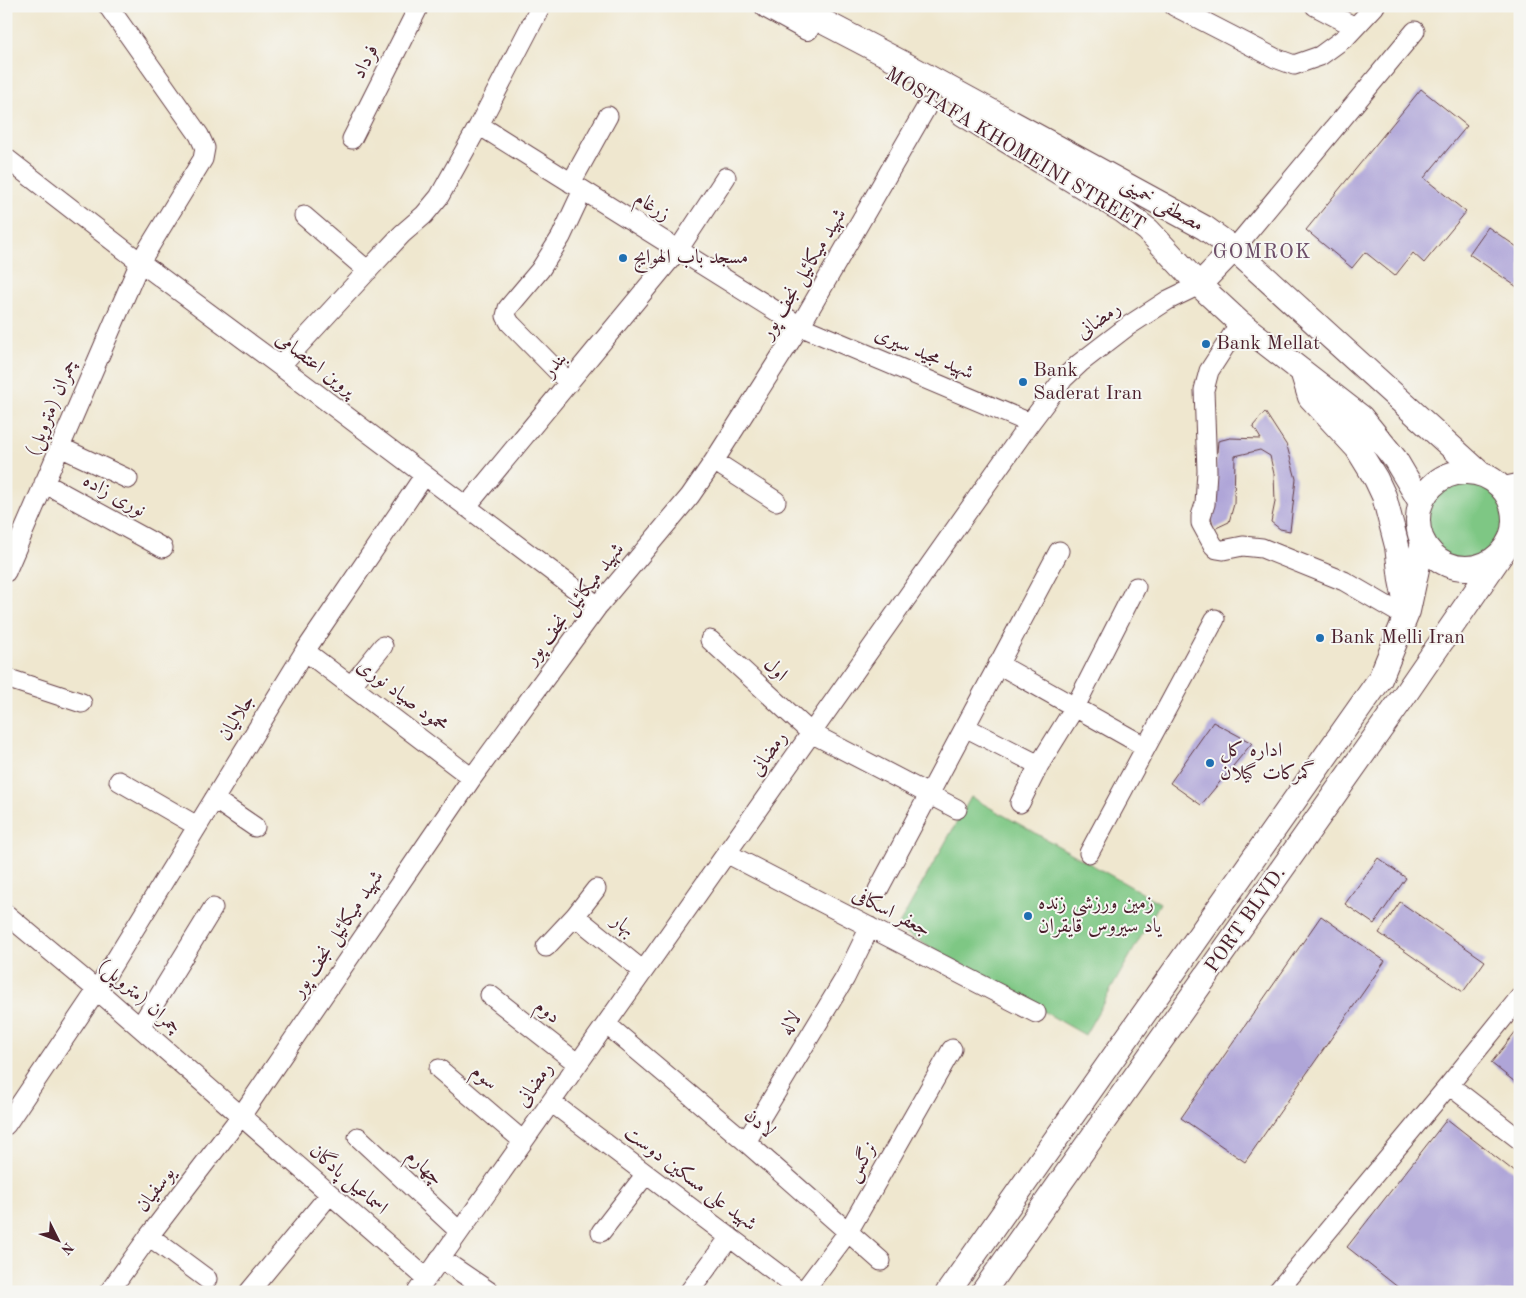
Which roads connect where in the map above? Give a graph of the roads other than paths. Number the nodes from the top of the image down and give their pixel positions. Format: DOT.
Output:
graph roads {
  1 [pos="108,6"];
  2 [pos="420,6"];
  3 [pos="541,6"];
  4 [pos="767,6"];
  5 [pos="793,6"];
  6 [pos="1174,6"];
  7 [pos="1316,6"];
  8 [pos="1375,6"];
  9 [pos="1355,27"];
  10 [pos="1416,31"];
  11 [pos="926,108"];
  12 [pos="608,116"];
  13 [pos="479,125"];
  14 [pos="352,139"];
  15 [pos="6,158"];
  16 [pos="726,177"];
  17 [pos="577,187"];
  18 [pos="304,216"];
  19 [pos="1234,249"];
  20 [pos="678,250"];
  21 [pos="140,262"];
  22 [pos="368,271"];
  23 [pos="1199,284"];
  24 [pos="1240,323"];
  25 [pos="800,326"];
  26 [pos="280,366"];
  27 [pos="1302,371"];
  28 [pos="569,383"];
  29 [pos="1030,422"];
  30 [pos="60,447"];
  31 [pos="714,461"];
  32 [pos="1481,474"];
  33 [pos="424,476"];
  34 [pos="128,479"];
  35 [pos="44,484"];
  36 [pos="1510,485"];
  37 [pos="776,501"];
  38 [pos="1421,504"];
  39 [pos="466,507"];
  40 [pos="1517,515"];
  41 [pos="1423,541"];
  42 [pos="1507,546"];
  43 [pos="163,548"];
  44 [pos="1059,551"];
  45 [pos="6,572"];
  46 [pos="1136,587"];
  47 [pos="598,606"];
  48 [pos="1407,614"];
  49 [pos="1215,618"];
  50 [pos="710,640"];
  51 [pos="383,646"];
  52 [pos="305,651"];
  53 [pos="998,664"];
  54 [pos="6,678"];
  55 [pos="351,686"];
  56 [pos="82,703"];
  57 [pos="1075,707"];
  58 [pos="965,727"];
  59 [pos="811,733"];
  60 [pos="1146,747"];
  61 [pos="1039,766"];
  62 [pos="472,778"];
  63 [pos="119,781"];
  64 [pos="929,794"];
  65 [pos="214,799"];
  66 [pos="1020,803"];
  67 [pos="957,809"];
  68 [pos="197,826"];
  69 [pos="255,827"];
  70 [pos="726,853"];
  71 [pos="1089,854"];
  72 [pos="596,889"];
  73 [pos="878,890"];
  74 [pos="213,908"];
  75 [pos="6,914"];
  76 [pos="574,916"];
  77 [pos="870,927"];
  78 [pos="546,947"];
  79 [pos="643,971"];
  80 [pos="97,990"];
  81 [pos="490,995"];
  82 [pos="1520,997"];
  83 [pos="1036,1013"];
  84 [pos="606,1024"];
  85 [pos="140,1027"];
  86 [pos="1131,1033"];
  87 [pos="1155,1049"];
  88 [pos="952,1050"];
  89 [pos="578,1064"];
  90 [pos="439,1069"];
  91 [pos="1449,1085"];
  92 [pos="551,1102"];
  93 [pos="241,1116"];
  94 [pos="6,1125"];
  95 [pos="358,1137"];
  96 [pos="1520,1140"];
  97 [pos="523,1141"];
  98 [pos="746,1142"];
  99 [pos="646,1174"];
  100 [pos="330,1194"];
  101 [pos="459,1231"];
  102 [pos="601,1232"];
  103 [pos="848,1232"];
  104 [pos="149,1236"];
  105 [pos="730,1237"];
  106 [pos="440,1258"];
  107 [pos="881,1261"];
  108 [pos="207,1279"];
  109 [pos="422,1285"];
  110 [pos="109,1292"];
  111 [pos="249,1292"];
  112 [pos="490,1292"];
  113 [pos="689,1292"];
  114 [pos="802,1292"];
  115 [pos="948,1292"];
  116 [pos="983,1292"];
  117 [pos="1277,1292"];
  1 -- 21 [label="street, چمران (متروپل)"];
  2 -- 14 [label="street, فرداد"];
  3 -- 13 [label="street"];
  4 -- 23 [label="main road, MOSTAFA KHOMEINI STREET"];
  5 -- 19 [label="main road, مصطفی خمینی"];
  6 -- 9 [label="street"];
  7 -- 9 [label="street"];
  8 -- 9 [label="street"];
  10 -- 19 [label="street"];
  11 -- 25 [label="street, شهید میکائیل نجف پور"];
  12 -- 17 [label="street"];
  13 -- 17 [label="street, زرغام"];
  13 -- 22 [label="street"];
  15 -- 21 [label="street, پروین اعتصامی"];
  16 -- 20 [label="street, بندر"];
  17 -- 20 [label="street, زرغام"];
  17 -- 28 [label="street"];
  18 -- 22 [label="street"];
  19 -- 23 [label="main road"];
  19 -- 32 [label="main road, مصطفی خمینی"];
  20 -- 25 [label="street, زرغام"];
  20 -- 28 [label="street, بندر"];
  21 -- 26 [label="street, پروین اعتصامی"];
  21 -- 30 [label="street, چمران (متروپل)"];
  22 -- 26 [label="street"];
  23 -- 24 [label="main road, MOSTAFA KHOMEINI STREET"];
  23 -- 29 [label="street, رمضانی"];
  24 -- 27 [label="main road"];
  24 -- 48 [label="street"];
  25 -- 29 [label="street, شهید مجید سیری"];
  25 -- 31 [label="street, شهید میکائیل نجف پور"];
  26 -- 33 [label="street, پروین اعتصامی"];
  27 -- 38 [label="main road"];
  27 -- 48 [label="main road"];
  28 -- 39 [label="street, بندر"];
  29 -- 59 [label="street, رمضانی"];
  30 -- 34 [label="street"];
  30 -- 35 [label="street, چمران (متروپل)"];
  31 -- 37 [label="street"];
  31 -- 47 [label="street, شهید میکائیل نجف پور"];
  32 -- 36 [label="main road"];
  32 -- 38 [label="main road"];
  33 -- 39 [label="street, پروین اعتصامی"];
  33 -- 52 [label="street, جلالیان"];
  35 -- 43 [label="street, نوری زاده"];
  35 -- 45 [label="street, چمران (متروپل)"];
  36 -- 40 [label="main road"];
  38 -- 41 [label="main road"];
  39 -- 47 [label="street, پروین اعتصامی"];
  40 -- 42 [label="main road"];
  41 -- 42 [label="main road"];
  41 -- 48 [label="main road, PORT BLVD."];
  42 -- 87 [label="main road, PORT BLVD."];
  44 -- 53 [label="street"];
  46 -- 57 [label="street"];
  47 -- 62 [label="street, شهید میکائیل نجف پور"];
  48 -- 86 [label="main road, PORT BLVD."];
  49 -- 60 [label="street"];
  50 -- 59 [label="street, اول"];
  51 -- 55 [label="street"];
  52 -- 55 [label="street, محمود صیاد نوری"];
  52 -- 65 [label="street, جلالیان"];
  53 -- 57 [label="street"];
  53 -- 58 [label="street"];
  54 -- 56 [label="street"];
  55 -- 62 [label="street, محمود صیاد نوری"];
  57 -- 60 [label="street"];
  57 -- 61 [label="street"];
  58 -- 61 [label="street"];
  58 -- 64 [label="street"];
  59 -- 64 [label="street, اول"];
  59 -- 70 [label="street, رمضانی"];
  60 -- 71 [label="street"];
  61 -- 66 [label="street"];
  62 -- 93 [label="street, شهید میکائیل نجف پور"];
  63 -- 68 [label="street"];
  64 -- 67 [label="street, اول"];
  64 -- 73 [label="street"];
  65 -- 68 [label="street, جلالیان"];
  65 -- 69 [label="street"];
  68 -- 80 [label="street, جلالیان"];
  70 -- 77 [label="street, جعفر اسکافی"];
  70 -- 79 [label="street, رمضانی"];
  72 -- 76 [label="street"];
  74 -- 85 [label="street"];
  75 -- 80 [label="street, چمران (متروپل)"];
  76 -- 78 [label="street"];
  76 -- 79 [label="street, بهار"];
  77 -- 83 [label="street, جعفر اسکافی"];
  77 -- 98 [label="street, لاله"];
  79 -- 84 [label="street, رمضانی"];
  80 -- 85 [label="street, چمران (متروپل)"];
  80 -- 94 [label="street, جلالیان"];
  81 -- 89 [label="street, دوم"];
  82 -- 91 [label="street"];
  84 -- 89 [label="street, رمضانی"];
  84 -- 98 [label="street, لادن"];
  85 -- 93 [label="street, چمران (متروپل)"];
  86 -- 87 [label="main road"];
  86 -- 115 [label="main road, PORT BLVD."];
  87 -- 116 [label="main road, PORT BLVD."];
  88 -- 103 [label="street, نرگس"];
  89 -- 92 [label="street, رمضانی"];
  90 -- 97 [label="street, سوم"];
  91 -- 96 [label="street"];
  91 -- 117 [label="street"];
  92 -- 97 [label="street, رمضانی"];
  92 -- 99 [label="street, شهید علی مسکین دوست"];
  93 -- 100 [label="street, اسماعیل پادگان"];
  93 -- 104 [label="street, یوسفیان"];
  95 -- 101 [label="street, چهارم"];
  97 -- 101 [label="street, رمضانی"];
  98 -- 103 [label="street, لادن"];
  99 -- 102 [label="street"];
  99 -- 105 [label="street, شهید علی مسکین دوست"];
  100 -- 109 [label="street, اسماعیل پادگان"];
  100 -- 111 [label="street"];
  101 -- 106 [label="street, رمضانی"];
  103 -- 107 [label="street, لادن"];
  103 -- 114 [label="street, نرگس"];
  104 -- 108 [label="street"];
  104 -- 110 [label="street, یوسفیان"];
  105 -- 113 [label="street"];
  105 -- 114 [label="street, شهید علی مسکین دوست"];
  106 -- 109 [label="street, رمضانی"];
  106 -- 112 [label="street"];
}
